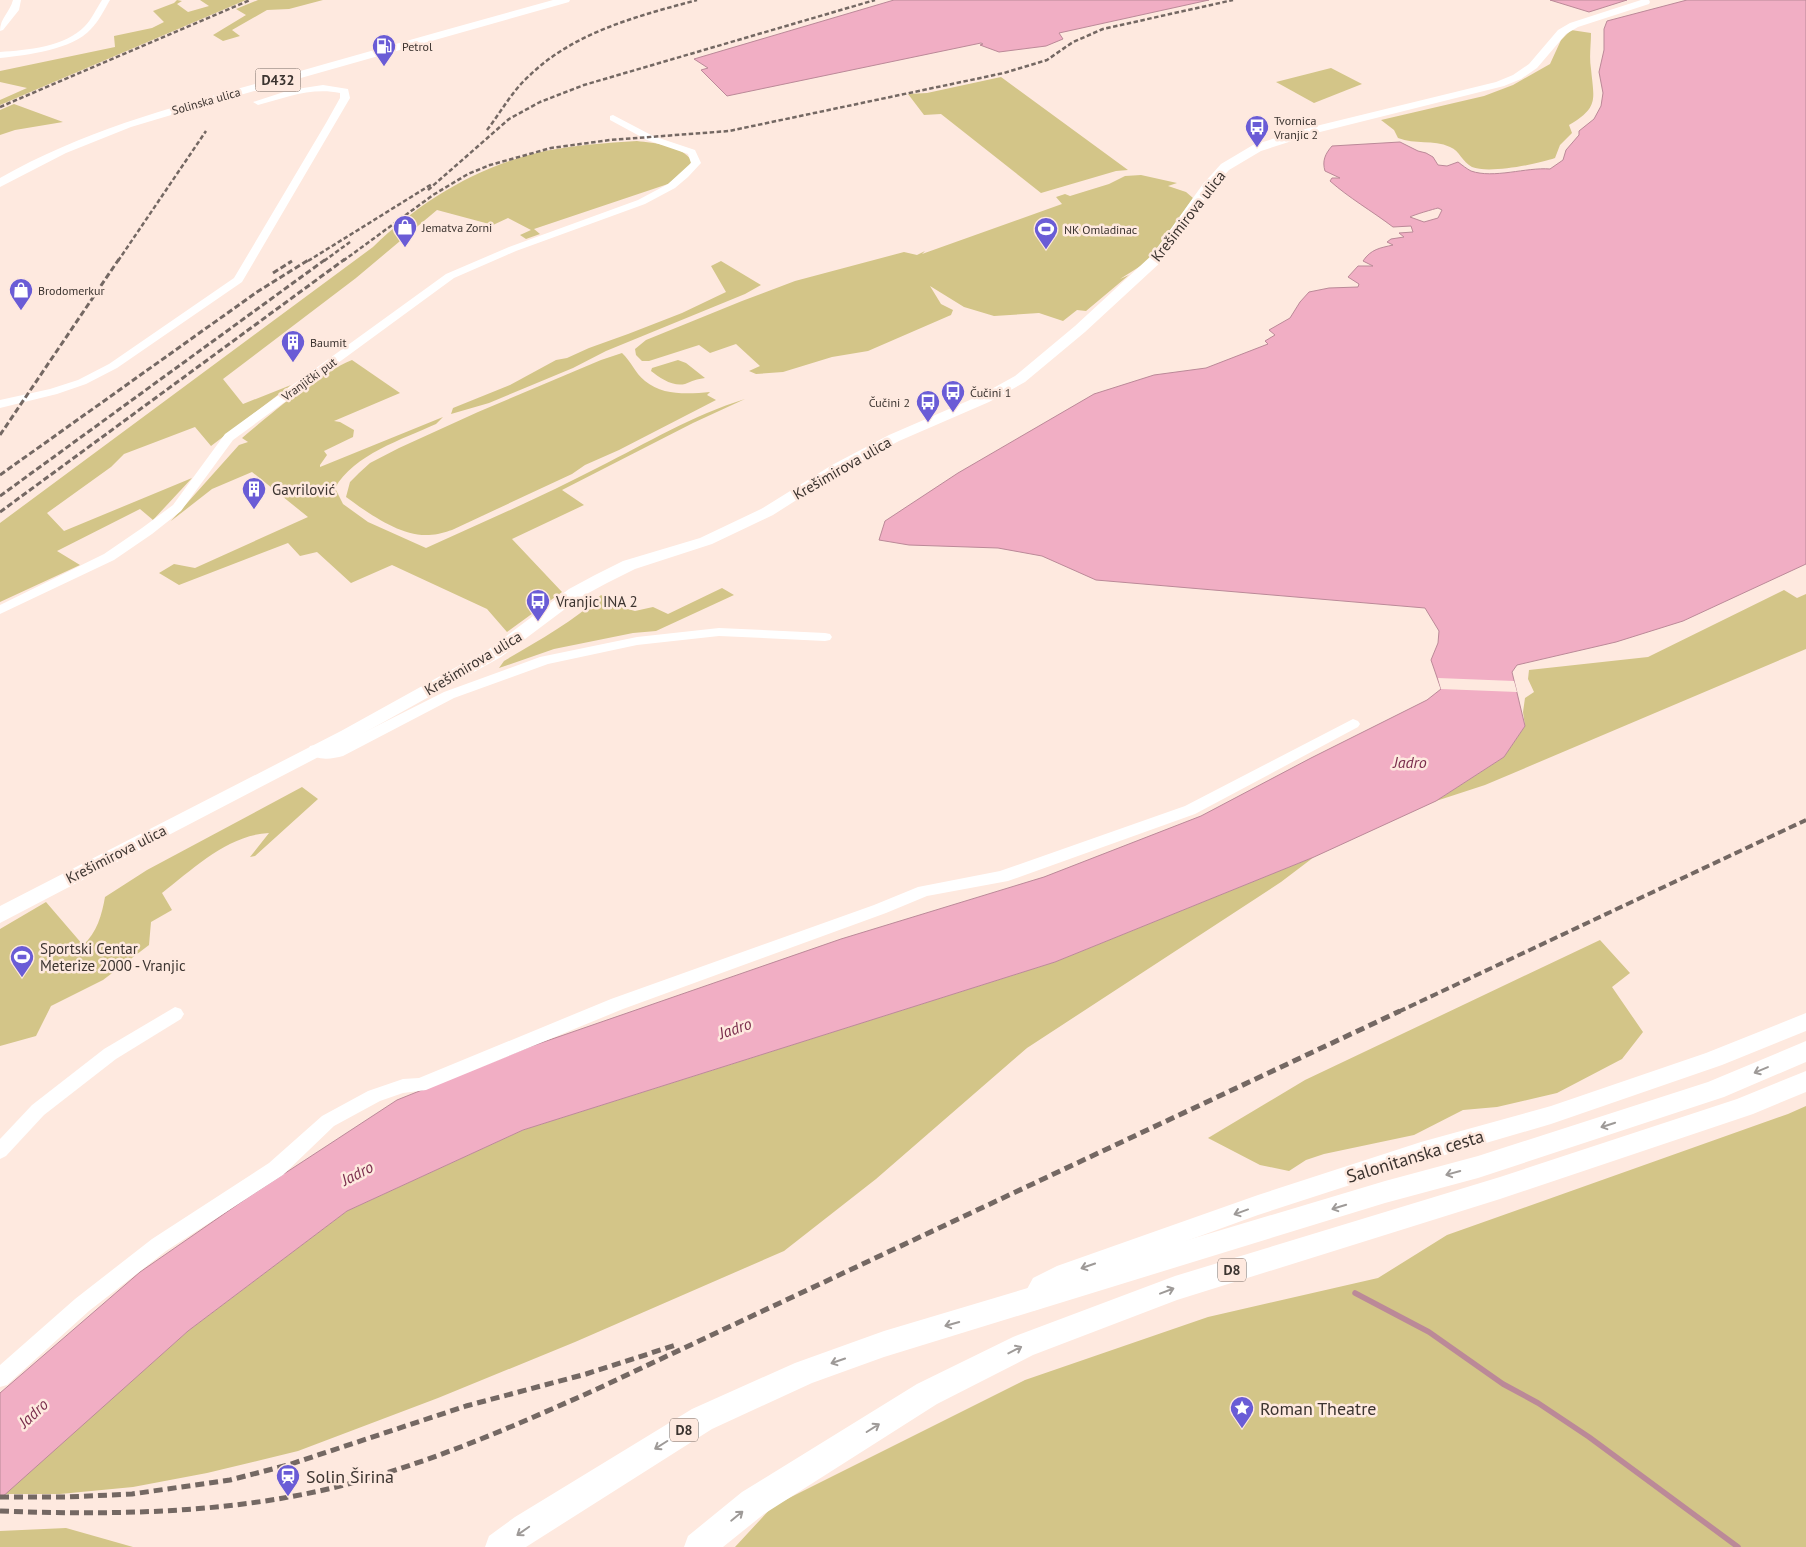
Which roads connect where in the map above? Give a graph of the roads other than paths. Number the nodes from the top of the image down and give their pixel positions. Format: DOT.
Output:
graph roads {
  1 [pos="17,0"];
  2 [pos="106,0"];
  3 [pos="565,0"];
  4 [pos="1649,1"];
  5 [pos="0,28"];
  6 [pos="0,55"];
  7 [pos="258,102"];
  8 [pos="613,118"];
  9 [pos="0,183"];
  10 [pos="0,404"];
  11 [pos="0,610"];
  12 [pos="826,637"];
  13 [pos="1353,724"];
  14 [pos="315,750"];
  15 [pos="0,914"];
  16 [pos="175,1014"];
  17 [pos="1806,1022"];
  18 [pos="1806,1051"];
  19 [pos="1806,1082"];
  20 [pos="0,1151"];
  21 [pos="1287,1196"];
  22 [pos="1032,1301"];
  23 [pos="0,1378"];
  24 [pos="500,1547"];
  25 [pos="699,1547"];
  1 -- 5 [label="street"];
  2 -- 6 [label="street"];
  3 -- 9 [label="main road, Solinska ulica / D432"];
  4 -- 14 [label="main road, Krešimirova ulica"];
  7 -- 10 [label="street, Solinska ulica"];
  8 -- 11 [label="street, Vranjički put"];
  12 -- 14 [label="street"];
  13 -- 23 [label="street"];
  14 -- 15 [label="main road, Krešimirova ulica"];
  16 -- 20 [label="street"];
  17 -- 21 [label="main road, Salonitanska cesta"];
  18 -- 22 [label="highway, D8, one-way"];
  25 -- 19 [label="highway, D8, one-way"];
  21 -- 22 [label="main road, Salonitanska cesta, one-way"];
  22 -- 24 [label="highway, D8, one-way"];
}
